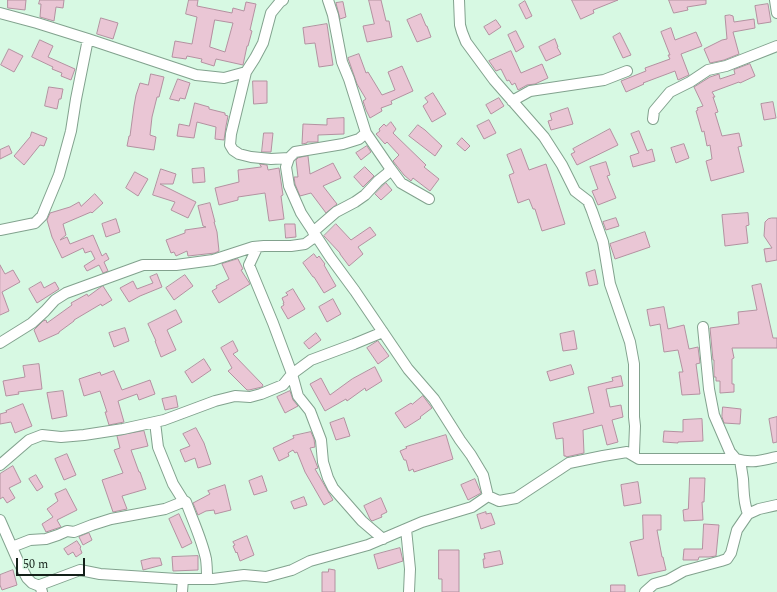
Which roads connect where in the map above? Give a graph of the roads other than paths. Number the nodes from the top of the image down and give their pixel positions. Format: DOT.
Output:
graph roads {
  1 [pos="283,0"];
  2 [pos="328,0"];
  3 [pos="459,0"];
  4 [pos="775,0"];
  5 [pos="0,13"];
  6 [pos="777,13"];
  7 [pos="88,39"];
  8 [pos="777,46"];
  9 [pos="627,71"];
  10 [pos="246,72"];
  11 [pos="512,101"];
  12 [pos="653,119"];
  13 [pos="366,133"];
  14 [pos="289,158"];
  15 [pos="390,168"];
  16 [pos="429,199"];
  17 [pos="0,230"];
  18 [pos="315,234"];
  19 [pos="253,247"];
  20 [pos="703,327"];
  21 [pos="383,332"];
  22 [pos="0,343"];
  23 [pos="292,374"];
  24 [pos="155,422"];
  25 [pos="634,456"];
  26 [pos="777,458"];
  27 [pos="738,459"];
  28 [pos="0,465"];
  29 [pos="488,496"];
  30 [pos="186,502"];
  31 [pos="777,505"];
  32 [pos="748,514"];
  33 [pos="0,520"];
  34 [pos="406,529"];
  35 [pos="383,539"];
  36 [pos="12,547"];
  37 [pos="183,579"];
  38 [pos="207,579"];
  39 [pos="41,589"];
  40 [pos="182,592"];
  41 [pos="408,592"];
  42 [pos="645,592"];
  1 -- 10 [label="street"];
  2 -- 13 [label="street"];
  3 -- 11 [label="street"];
  4 -- 6 [label="street"];
  5 -- 7 [label="street"];
  7 -- 10 [label="street"];
  7 -- 17 [label="street"];
  8 -- 12 [label="street"];
  9 -- 11 [label="street"];
  10 -- 14 [label="street"];
  11 -- 25 [label="street"];
  13 -- 14 [label="street"];
  13 -- 15 [label="street"];
  14 -- 18 [label="street"];
  15 -- 16 [label="street"];
  15 -- 18 [label="street"];
  18 -- 19 [label="street"];
  18 -- 21 [label="street"];
  19 -- 22 [label="street"];
  19 -- 23 [label="street"];
  20 -- 27 [label="street"];
  21 -- 23 [label="street"];
  21 -- 29 [label="street"];
  23 -- 24 [label="street"];
  23 -- 35 [label="street"];
  24 -- 28 [label="street"];
  24 -- 30 [label="street"];
  25 -- 27 [label="street"];
  25 -- 29 [label="street"];
  26 -- 27 [label="street"];
  27 -- 32 [label="street"];
  29 -- 34 [label="street"];
  30 -- 36 [label="street"];
  30 -- 38 [label="street"];
  31 -- 32 [label="street"];
  32 -- 42 [label="street"];
  33 -- 36 [label="street"];
  34 -- 35 [label="street"];
  34 -- 41 [label="street"];
  35 -- 38 [label="street"];
  36 -- 39 [label="street"];
  37 -- 38 [label="street"];
  37 -- 39 [label="street"];
  37 -- 40 [label="street"];
}
